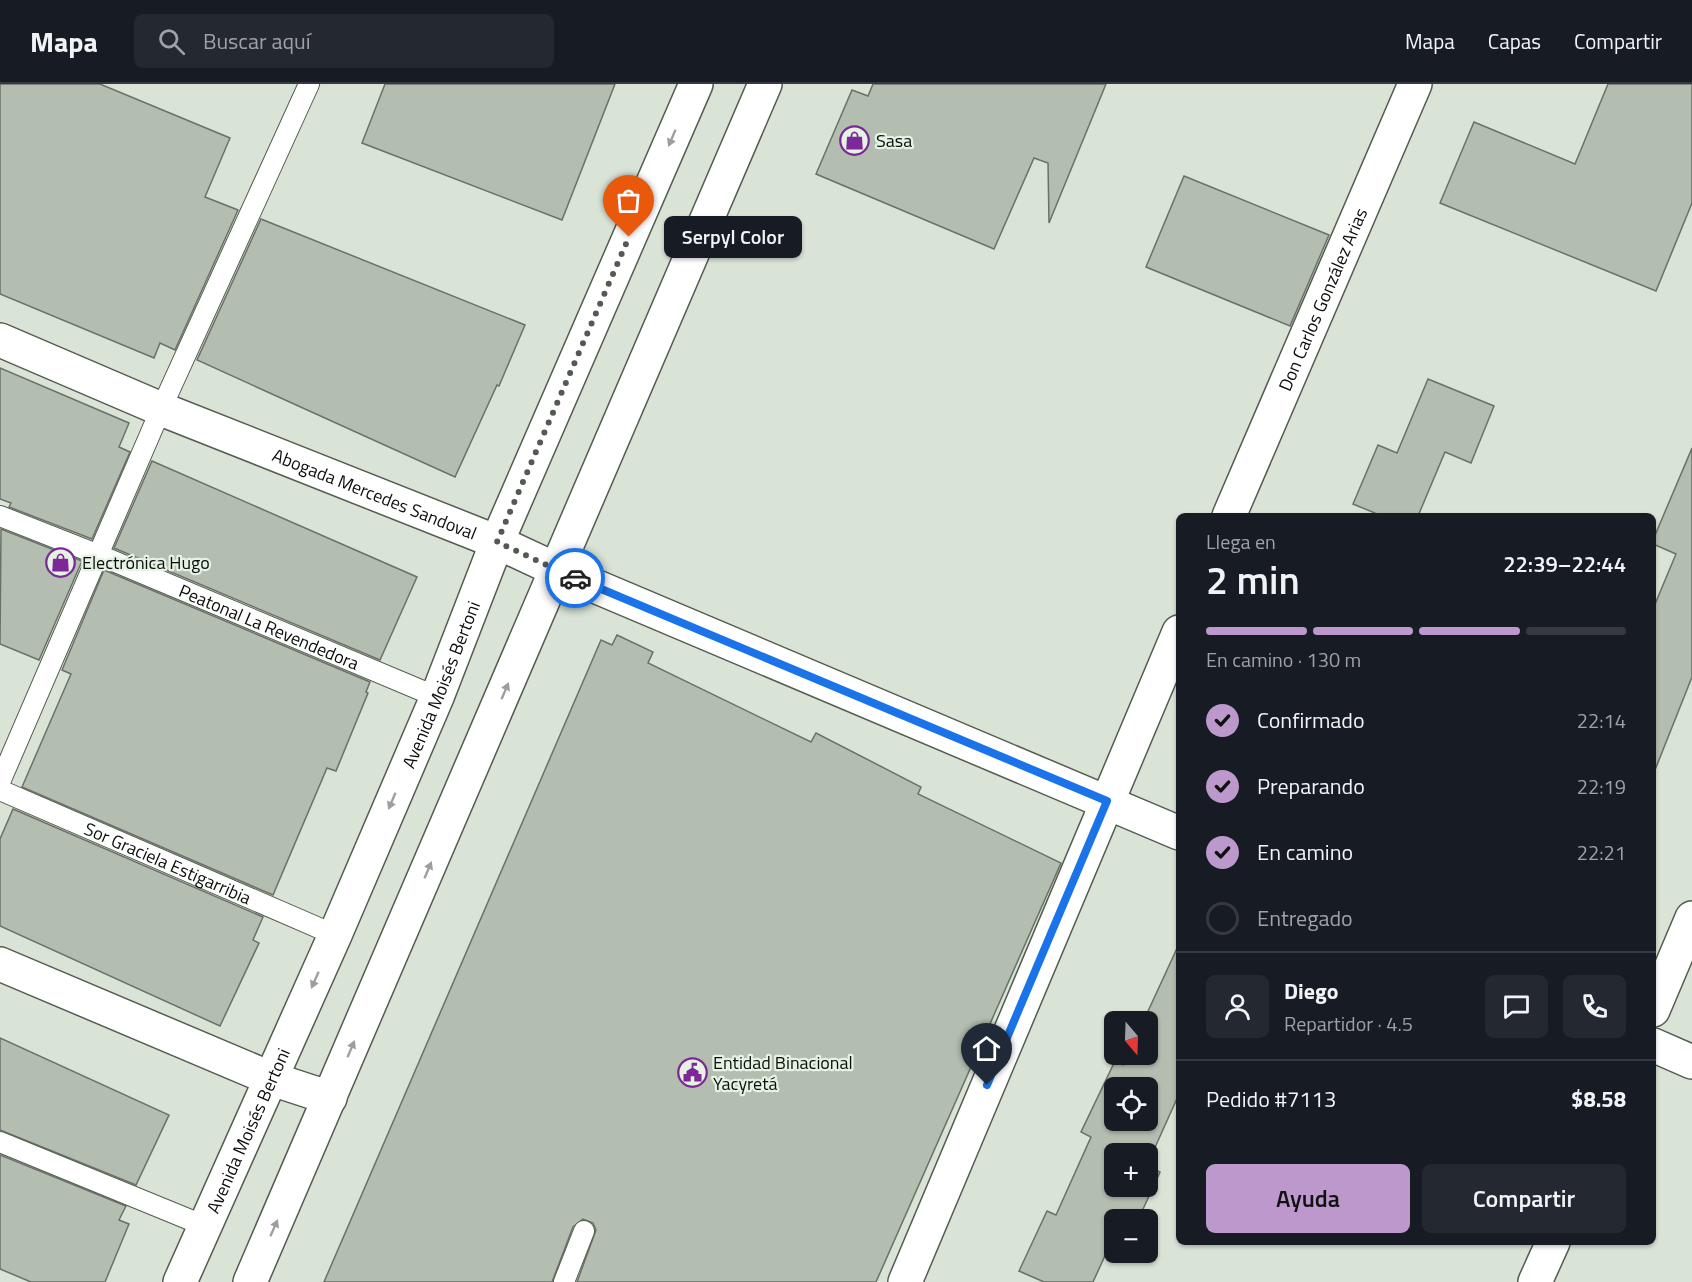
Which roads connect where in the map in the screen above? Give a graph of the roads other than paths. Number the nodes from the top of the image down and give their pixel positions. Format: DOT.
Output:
graph roads {
  1 [pos="309,84"];
  2 [pos="696,84"];
  3 [pos="765,84"];
  4 [pos="1415,84"];
  5 [pos="0,340"];
  6 [pos="161,409"];
  7 [pos="1230,513"];
  8 [pos="0,516"];
  9 [pos="497,542"];
  10 [pos="99,555"];
  11 [pos="557,570"];
  12 [pos="1176,640"];
  13 [pos="437,697"];
  14 [pos="0,782"];
  15 [pos="0,790"];
  16 [pos="1107,801"];
  17 [pos="1176,832"];
  18 [pos="1692,918"];
  19 [pos="335,935"];
  20 [pos="0,964"];
  21 [pos="1656,1003"];
  22 [pos="1656,1046"];
  23 [pos="1692,1062"];
  24 [pos="272,1079"];
  25 [pos="330,1098"];
  26 [pos="0,1142"];
  27 [pos="205,1226"];
  28 [pos="584,1232"];
  29 [pos="1552,1245"];
  30 [pos="180,1282"];
  31 [pos="250,1282"];
  32 [pos="564,1282"];
  33 [pos="905,1282"];
  34 [pos="1535,1282"];
  1 -- 6 [label="lane"];
  2 -- 9 [label="street, Avenida Moisés Bertoni, one-way"];
  3 -- 11 [label="street"];
  4 -- 7 [label="street, Don Carlos González Arias"];
  5 -- 6 [label="street, Abogada Mercedes Sandoval"];
  6 -- 9 [label="street, Abogada Mercedes Sandoval"];
  6 -- 10 [label="lane"];
  8 -- 10 [label="lane, Peatonal La Revendedora"];
  9 -- 11 [label="street, Abogada Mercedes Sandoval"];
  9 -- 13 [label="street, Avenida Moisés Bertoni"];
  10 -- 13 [label="lane, Peatonal La Revendedora"];
  10 -- 14 [label="lane"];
  11 -- 16 [label="street, Abogada Mercedes Sandoval"];
  25 -- 11 [label="street, one-way"];
  12 -- 16 [label="street"];
  13 -- 19 [label="street, Avenida Moisés Bertoni, one-way"];
  15 -- 19 [label="lane, Sor Graciela Estigarribia"];
  16 -- 17 [label="street, Abogada Mercedes Sandoval"];
  16 -- 33 [label="street"];
  18 -- 21 [label="street"];
  19 -- 24 [label="street, Avenida Moisés Bertoni, one-way"];
  20 -- 24 [label="street"];
  22 -- 23 [label="street"];
  24 -- 25 [label="street"];
  24 -- 27 [label="street, Avenida Moisés Bertoni"];
  31 -- 25 [label="street, one-way"];
  26 -- 27 [label="lane"];
  27 -- 30 [label="street, Avenida Moisés Bertoni"];
  28 -- 32 [label="lane"];
  29 -- 34 [label="street"];
}
